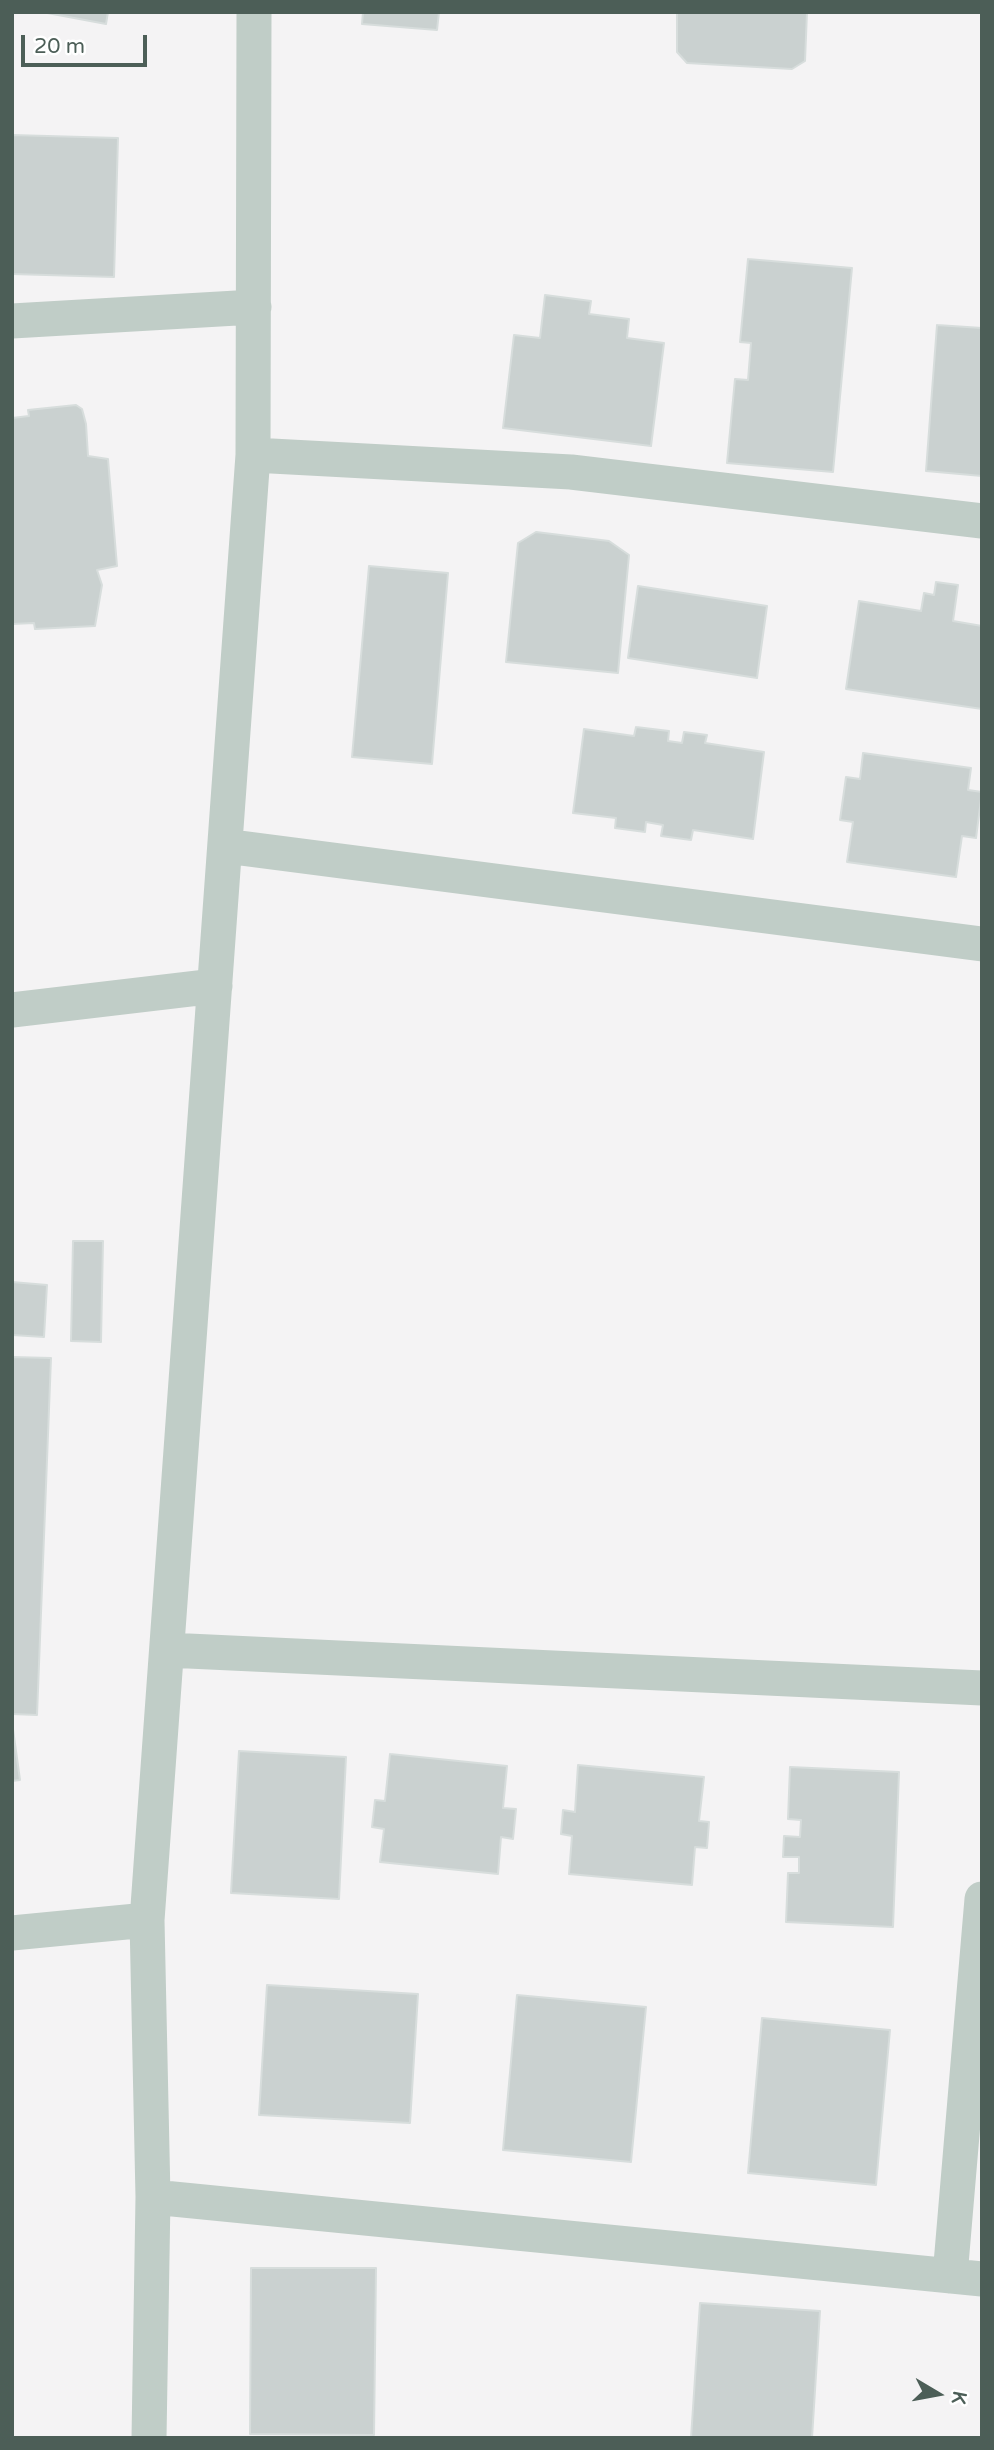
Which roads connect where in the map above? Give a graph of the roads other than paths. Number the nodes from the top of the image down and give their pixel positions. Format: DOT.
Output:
graph roads {
  1 [pos="254,12"];
  2 [pos="254,307"];
  3 [pos="12,321"];
  4 [pos="253,455"];
  5 [pos="982,521"];
  6 [pos="225,846"];
  7 [pos="982,944"];
  8 [pos="215,986"];
  9 [pos="12,1010"];
  10 [pos="167,1650"];
  11 [pos="982,1688"];
  12 [pos="982,1899"];
  13 [pos="147,1920"];
  14 [pos="12,1933"];
  15 [pos="153,2197"];
  16 [pos="966,2278"];
  17 [pos="149,2438"];
  1 -- 2 [label="street"];
  2 -- 3 [label="street"];
  2 -- 4 [label="street"];
  4 -- 5 [label="street"];
  4 -- 6 [label="street"];
  6 -- 7 [label="street"];
  6 -- 8 [label="street"];
  8 -- 9 [label="street"];
  8 -- 10 [label="street"];
  10 -- 11 [label="street"];
  10 -- 13 [label="street"];
  12 -- 16 [label="street"];
  13 -- 14 [label="street"];
  13 -- 15 [label="street"];
  15 -- 16 [label="street"];
  15 -- 17 [label="street"];
}
